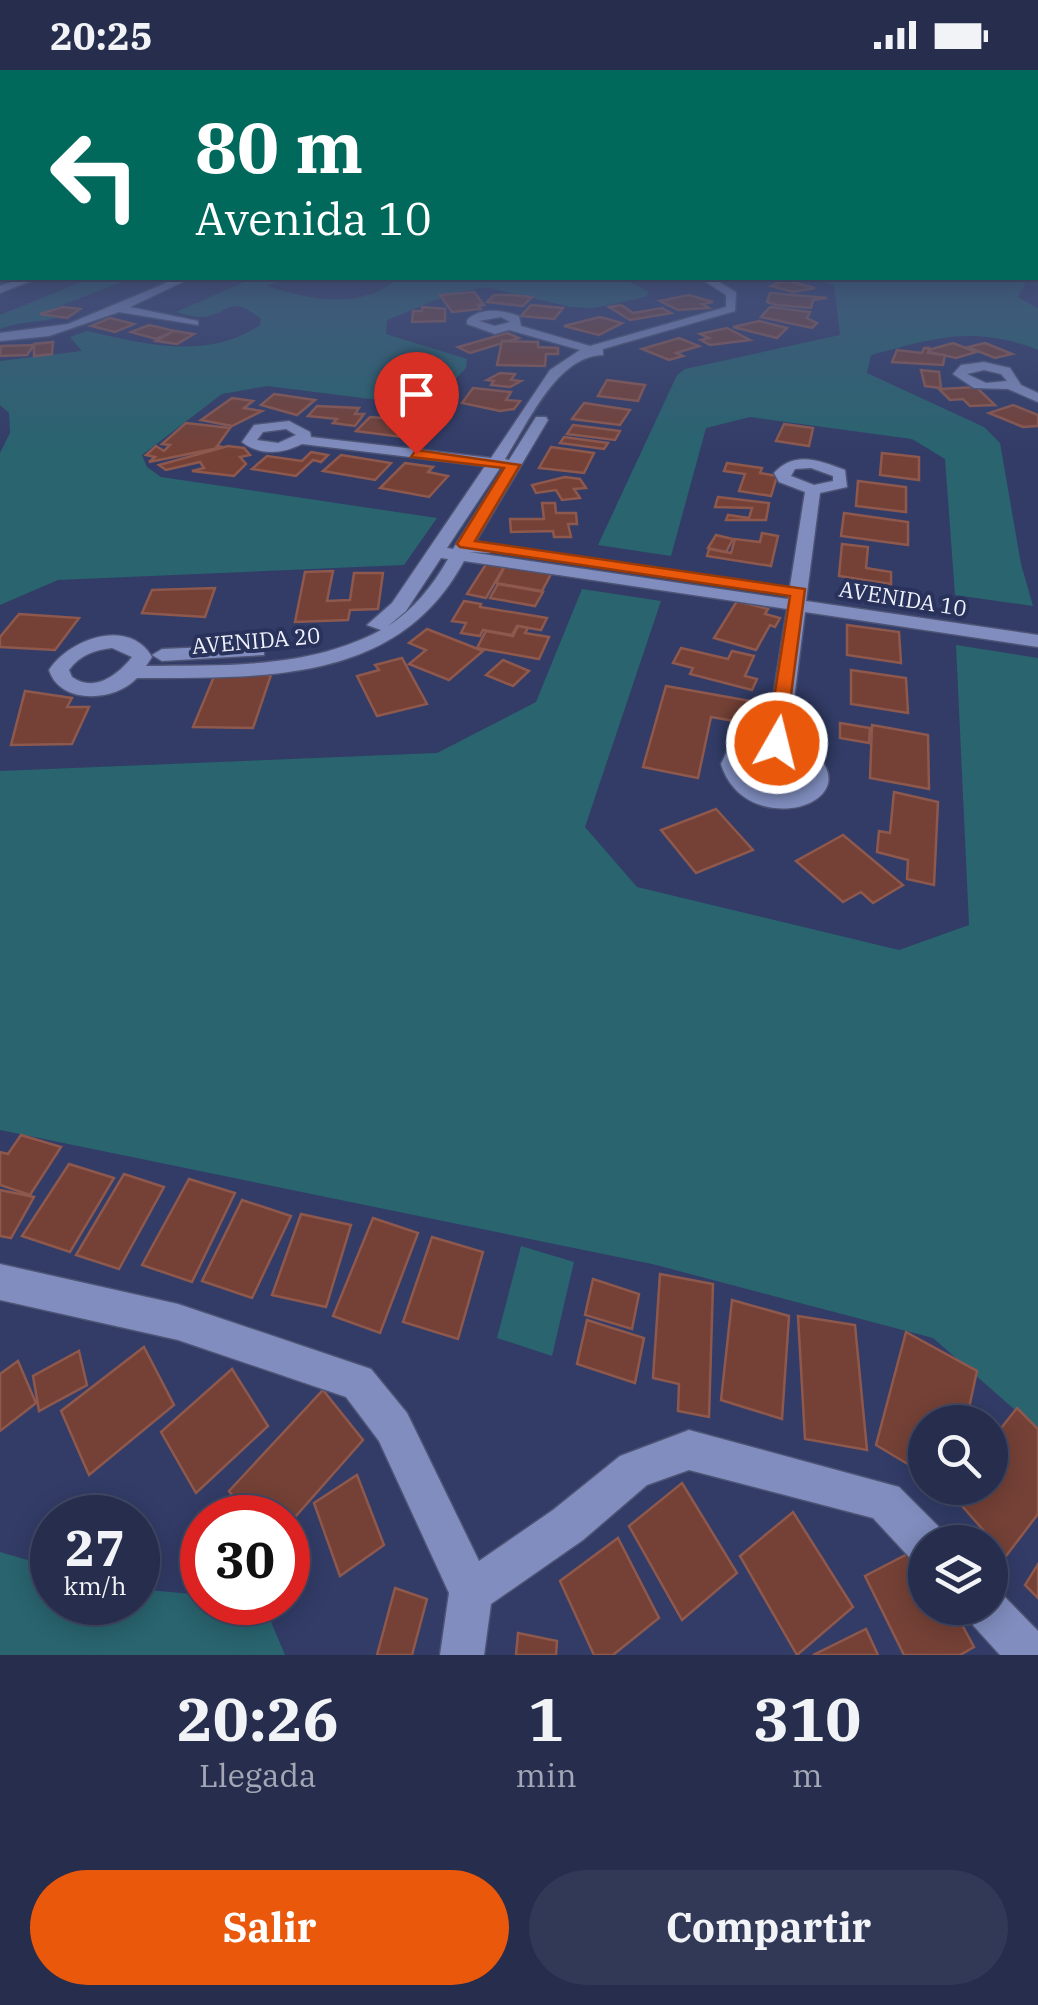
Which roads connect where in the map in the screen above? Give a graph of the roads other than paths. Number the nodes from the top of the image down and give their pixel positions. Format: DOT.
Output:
graph roads {
  1 [pos="121,306"];
  2 [pos="731,306"];
  3 [pos="746,306"];
  4 [pos="116,308"];
  5 [pos="194,323"];
  6 [pos="512,327"];
  7 [pos="0,337"];
  8 [pos="597,351"];
  9 [pos="1011,386"];
  10 [pos="1038,398"];
  11 [pos="302,440"];
  12 [pos="493,463"];
  13 [pos="513,465"];
  14 [pos="813,490"];
  15 [pos="450,548"];
  16 [pos="798,599"];
  17 [pos="992,628"];
  18 [pos="1038,628"];
  19 [pos="1038,642"];
  20 [pos="138,664"];
  21 [pos="777,743"];
  22 [pos="0,1282"];
  23 [pos="908,1525"];
  24 [pos="471,1592"];
  25 [pos="1002,1625"];
  26 [pos="462,1655"];
  27 [pos="1030,1655"];
  1 -- 4 [label="street"];
  2 -- 8 [label="street"];
  3 -- 8 [label="street"];
  4 -- 5 [label="street"];
  4 -- 7 [label="street"];
  6 -- 8 [label="street"];
  8 -- 12 [label="street"];
  8 -- 13 [label="street"];
  9 -- 10 [label="street"];
  11 -- 12 [label="street"];
  12 -- 13 [label="street"];
  12 -- 15 [label="street"];
  13 -- 15 [label="street"];
  14 -- 16 [label="street"];
  15 -- 16 [label="street, AVENIDA 10"];
  15 -- 20 [label="street, AVENIDA 20"];
  16 -- 17 [label="street, AVENIDA 10"];
  16 -- 21 [label="street"];
  17 -- 18 [label="street, AVENIDA 10"];
  17 -- 19 [label="street, AVENIDA 10"];
  22 -- 24 [label="street"];
  23 -- 24 [label="street"];
  24 -- 26 [label="street"];
  25 -- 27 [label="street"];
}
